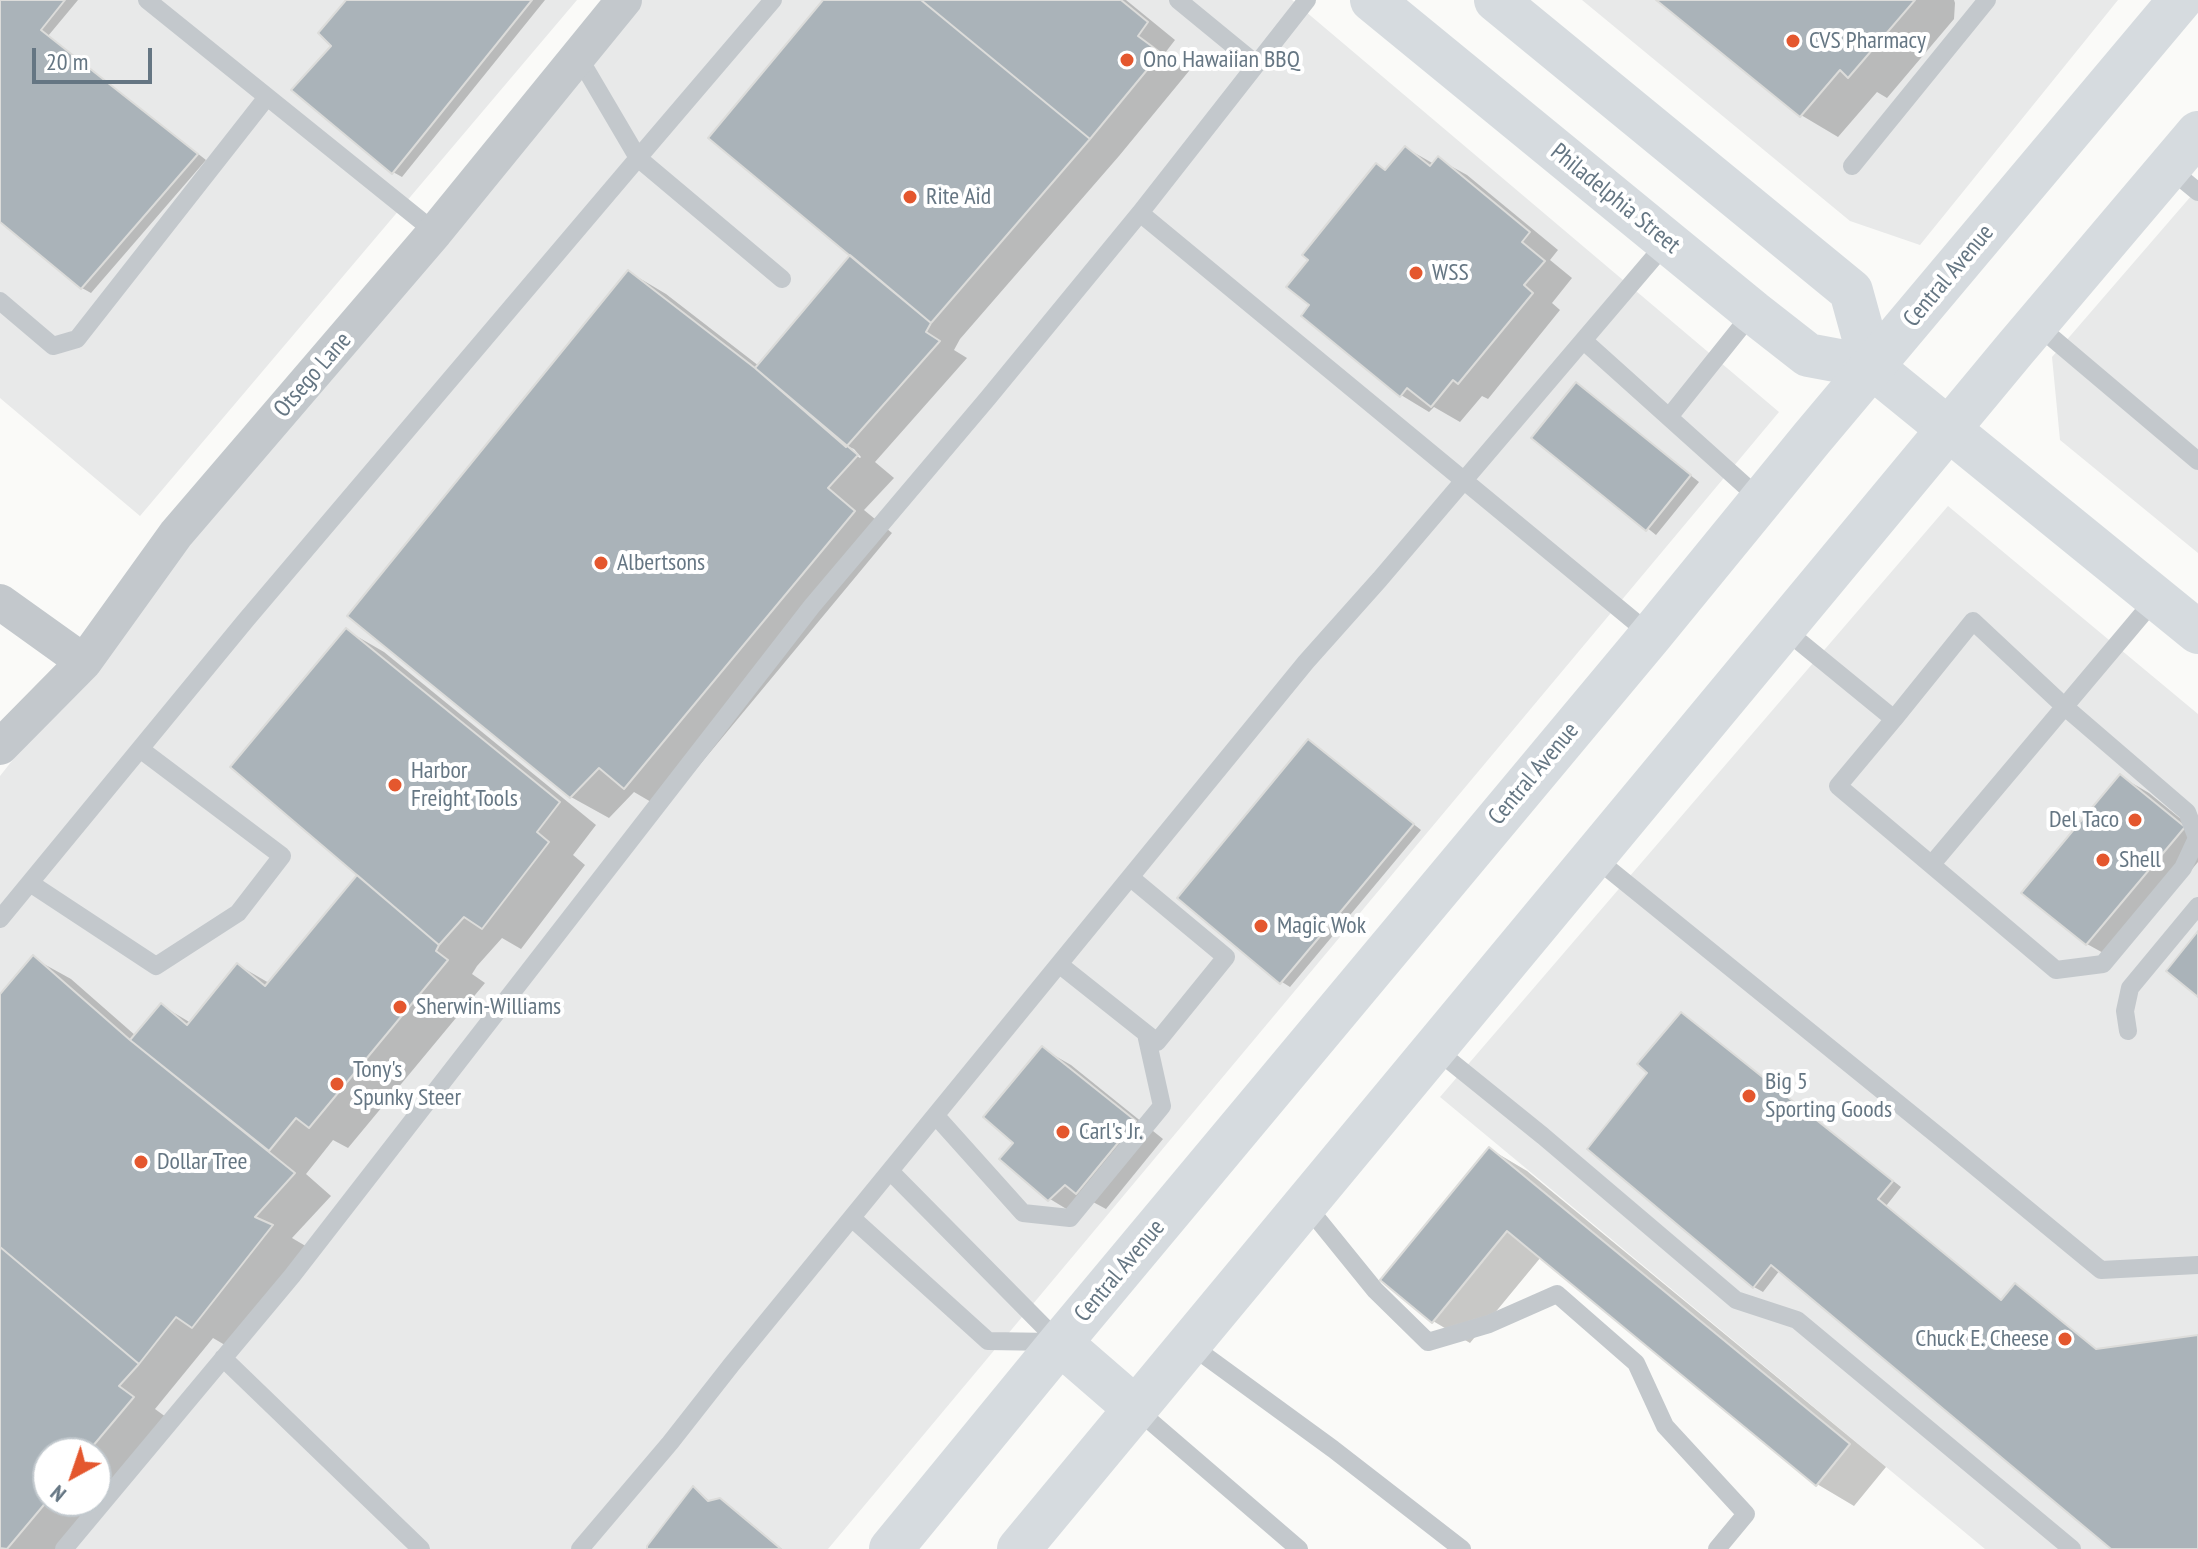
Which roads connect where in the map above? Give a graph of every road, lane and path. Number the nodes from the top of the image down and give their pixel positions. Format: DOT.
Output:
graph roads {
  1 [pos="147,0"];
  2 [pos="624,0"];
  3 [pos="773,0"];
  4 [pos="1178,0"];
  5 [pos="1307,0"];
  6 [pos="1372,0"];
  7 [pos="1496,0"];
  8 [pos="1987,0"];
  9 [pos="2180,0"];
  10 [pos="578,56"];
  11 [pos="1256,64"];
  12 [pos="267,97"];
  13 [pos="2198,133"];
  14 [pos="638,158"];
  15 [pos="1852,166"];
  16 [pos="2183,180"];
  17 [pos="1140,213"];
  18 [pos="435,232"];
  19 [pos="1667,242"];
  20 [pos="782,279"];
  21 [pos="0,301"];
  22 [pos="1753,312"];
  23 [pos="2037,325"];
  24 [pos="1584,341"];
  25 [pos="1872,367"];
  26 [pos="1669,417"];
  27 [pos="1949,430"];
  28 [pos="2198,461"];
  29 [pos="1464,480"];
  30 [pos="1761,500"];
  31 [pos="2156,598"];
  32 [pos="0,602"];
  33 [pos="1784,629"];
  34 [pos="2198,632"];
  35 [pos="1651,635"];
  36 [pos="84,662"];
  37 [pos="2065,707"];
  38 [pos="1894,719"];
  39 [pos="0,747"];
  40 [pos="140,749"];
  41 [pos="1594,857"];
  42 [pos="1932,864"];
  43 [pos="1131,878"];
  44 [pos="30,883"];
  45 [pos="2198,906"];
  46 [pos="0,919"];
  47 [pos="1060,965"];
  48 [pos="2128,1031"];
  49 [pos="1146,1034"];
  50 [pos="1434,1048"];
  51 [pos="936,1116"];
  52 [pos="891,1172"];
  53 [pos="1305,1204"];
  54 [pos="853,1219"];
  55 [pos="2198,1265"];
  56 [pos="1060,1343"];
  57 [pos="1189,1344"];
  58 [pos="223,1358"];
  59 [pos="1135,1408"];
  60 [pos="64,1549"];
  61 [pos="421,1549"];
  62 [pos="580,1549"];
  63 [pos="891,1549"];
  64 [pos="1019,1549"];
  65 [pos="1299,1549"];
  66 [pos="1462,1549"];
  67 [pos="1717,1549"];
  68 [pos="2072,1549"];
  1 -- 12 [label="lane"];
  2 -- 10 [label="street, Otsego Lane"];
  3 -- 14 [label="lane"];
  4 -- 11 [label="lane"];
  5 -- 11 [label="lane"];
  6 -- 19 [label="main road, Philadelphia Street"];
  7 -- 25 [label="main road"];
  8 -- 15 [label="lane"];
  9 -- 25 [label="main road, Central Avenue"];
  10 -- 14 [label="lane"];
  10 -- 18 [label="street, Otsego Lane"];
  11 -- 17 [label="lane"];
  12 -- 18 [label="lane"];
  12 -- 21 [label="lane"];
  13 -- 16 [label="main road"];
  14 -- 20 [label="lane"];
  14 -- 40 [label="lane"];
  16 -- 23 [label="main road"];
  17 -- 29 [label="lane"];
  17 -- 58 [label="lane"];
  18 -- 36 [label="street, Otsego Lane"];
  19 -- 22 [label="main road, Philadelphia Street"];
  19 -- 24 [label="lane"];
  22 -- 25 [label="main road, Philadelphia Street"];
  22 -- 26 [label="lane"];
  23 -- 27 [label="main road"];
  23 -- 28 [label="lane"];
  24 -- 26 [label="lane"];
  24 -- 29 [label="lane"];
  25 -- 27 [label="main road, Philadelphia Street"];
  25 -- 30 [label="main road, Central Avenue"];
  26 -- 30 [label="lane"];
  27 -- 31 [label="main road, Philadelphia Street"];
  27 -- 33 [label="main road"];
  29 -- 35 [label="lane"];
  29 -- 43 [label="lane"];
  30 -- 35 [label="main road, Central Avenue"];
  31 -- 34 [label="main road, Philadelphia Street"];
  31 -- 37 [label="lane"];
  32 -- 36 [label="street"];
  33 -- 38 [label="lane"];
  33 -- 41 [label="main road"];
  35 -- 56 [label="main road, Central Avenue"];
  36 -- 39 [label="street, Otsego Lane"];
  37 -- 38 [label="lane"];
  37 -- 42 [label="lane"];
  37 -- 42 [label="lane"];
  38 -- 42 [label="lane"];
  40 -- 44 [label="lane"];
  40 -- 44 [label="lane"];
  41 -- 50 [label="main road"];
  41 -- 55 [label="lane"];
  43 -- 47 [label="lane"];
  43 -- 49 [label="lane"];
  44 -- 46 [label="lane"];
  45 -- 48 [label="lane"];
  47 -- 49 [label="lane"];
  47 -- 51 [label="lane"];
  49 -- 51 [label="lane"];
  50 -- 53 [label="main road"];
  50 -- 68 [label="lane"];
  51 -- 52 [label="lane"];
  52 -- 54 [label="lane"];
  52 -- 56 [label="lane"];
  53 -- 57 [label="main road"];
  53 -- 67 [label="lane"];
  54 -- 56 [label="lane"];
  54 -- 62 [label="lane"];
  56 -- 59 [label="main road"];
  56 -- 63 [label="main road, Central Avenue"];
  57 -- 59 [label="main road"];
  57 -- 66 [label="lane"];
  58 -- 60 [label="lane"];
  58 -- 61 [label="lane"];
  59 -- 64 [label="main road"];
  59 -- 65 [label="lane"];
}
